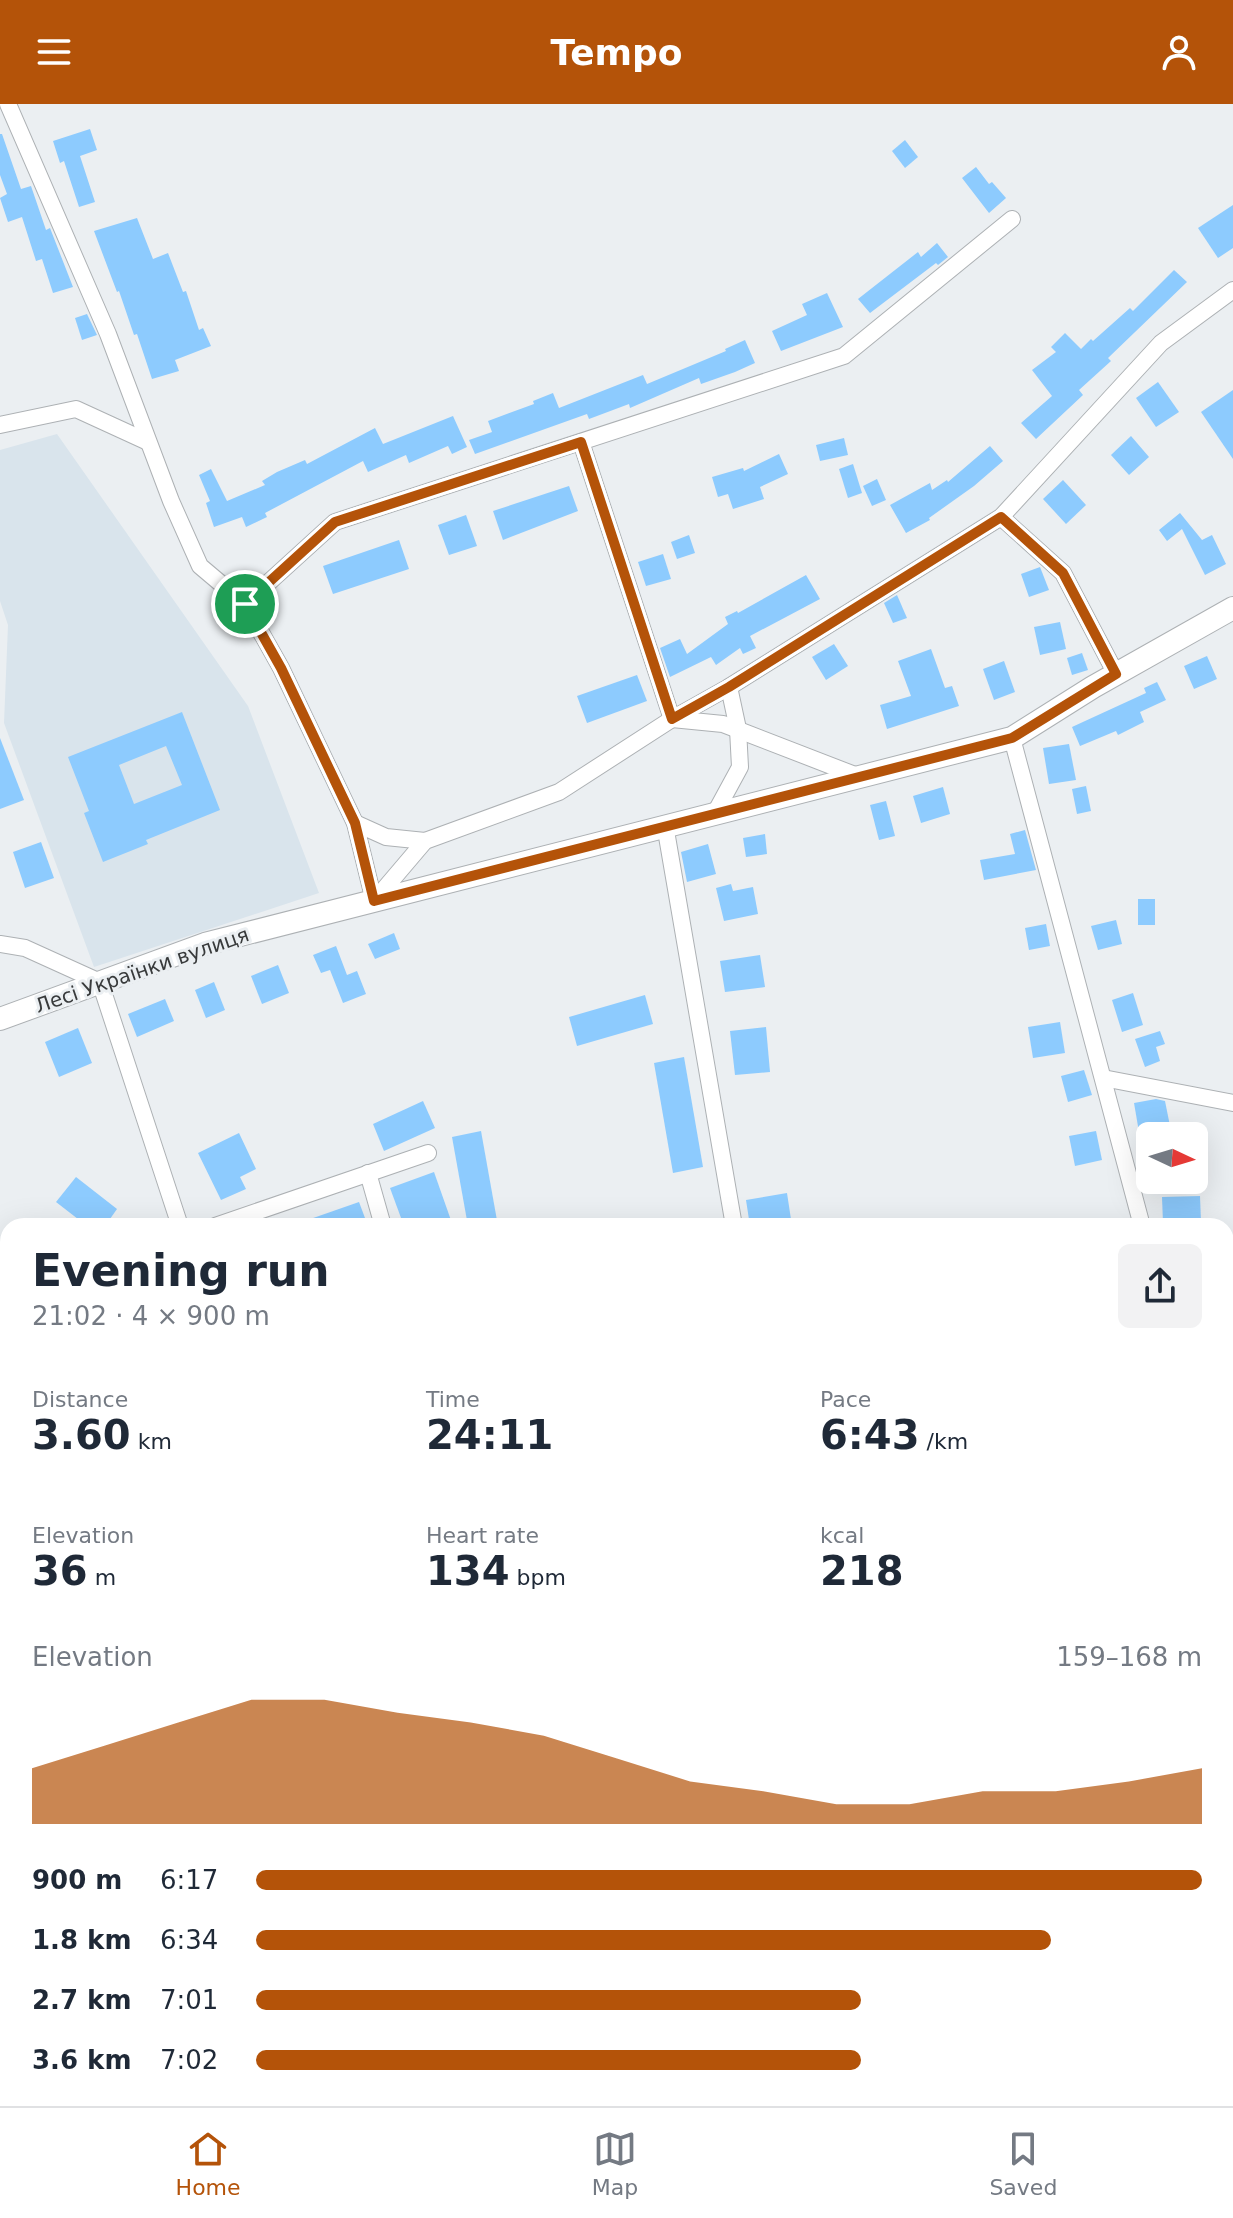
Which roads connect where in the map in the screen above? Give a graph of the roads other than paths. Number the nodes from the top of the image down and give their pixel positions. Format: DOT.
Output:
graph roads {
  1 [pos="8,104"];
  2 [pos="1012,219"];
  3 [pos="1233,290"];
  4 [pos="0,425"];
  5 [pos="148,442"];
  6 [pos="581,442"];
  7 [pos="1001,517"];
  8 [pos="245,604"];
  9 [pos="1233,608"];
  10 [pos="1116,674"];
  11 [pos="729,687"];
  12 [pos="672,719"];
  13 [pos="738,729"];
  14 [pos="1012,738"];
  15 [pos="860,777"];
  16 [pos="715,813"];
  17 [pos="355,823"];
  18 [pos="665,825"];
  19 [pos="425,841"];
  20 [pos="374,901"];
  21 [pos="0,944"];
  22 [pos="100,982"];
  23 [pos="0,1019"];
  24 [pos="1103,1078"];
  25 [pos="1233,1103"];
  26 [pos="428,1153"];
  27 [pos="368,1173"];
  28 [pos="177,1218"];
  29 [pos="238,1218"];
  30 [pos="381,1218"];
  31 [pos="733,1218"];
  32 [pos="1140,1218"];
  1 -- 5 [label="street"];
  2 -- 6 [label="street"];
  3 -- 7 [label="street"];
  4 -- 5 [label="street"];
  5 -- 8 [label="street"];
  6 -- 8 [label="street"];
  6 -- 12 [label="street"];
  7 -- 10 [label="street"];
  7 -- 11 [label="street"];
  8 -- 17 [label="street"];
  9 -- 10 [label="street, Лесі Українки вулиця"];
  10 -- 14 [label="street, Лесі Українки вулиця"];
  11 -- 12 [label="street"];
  11 -- 13 [label="street"];
  12 -- 13 [label="street"];
  12 -- 19 [label="street"];
  13 -- 15 [label="street"];
  13 -- 16 [label="street"];
  14 -- 15 [label="street, Лесі Українки вулиця"];
  14 -- 24 [label="street"];
  15 -- 16 [label="street, Лесі Українки вулиця"];
  16 -- 18 [label="street, Лесі Українки вулиця"];
  17 -- 19 [label="street"];
  17 -- 20 [label="street"];
  18 -- 20 [label="street, Лесі Українки вулиця"];
  18 -- 31 [label="street"];
  19 -- 20 [label="street"];
  20 -- 22 [label="street, Лесі Українки вулиця"];
  21 -- 22 [label="street"];
  22 -- 23 [label="street, Лесі Українки вулиця"];
  22 -- 28 [label="street"];
  24 -- 25 [label="street"];
  24 -- 32 [label="street"];
  26 -- 27 [label="street"];
  27 -- 29 [label="street"];
  27 -- 30 [label="street"];
}
